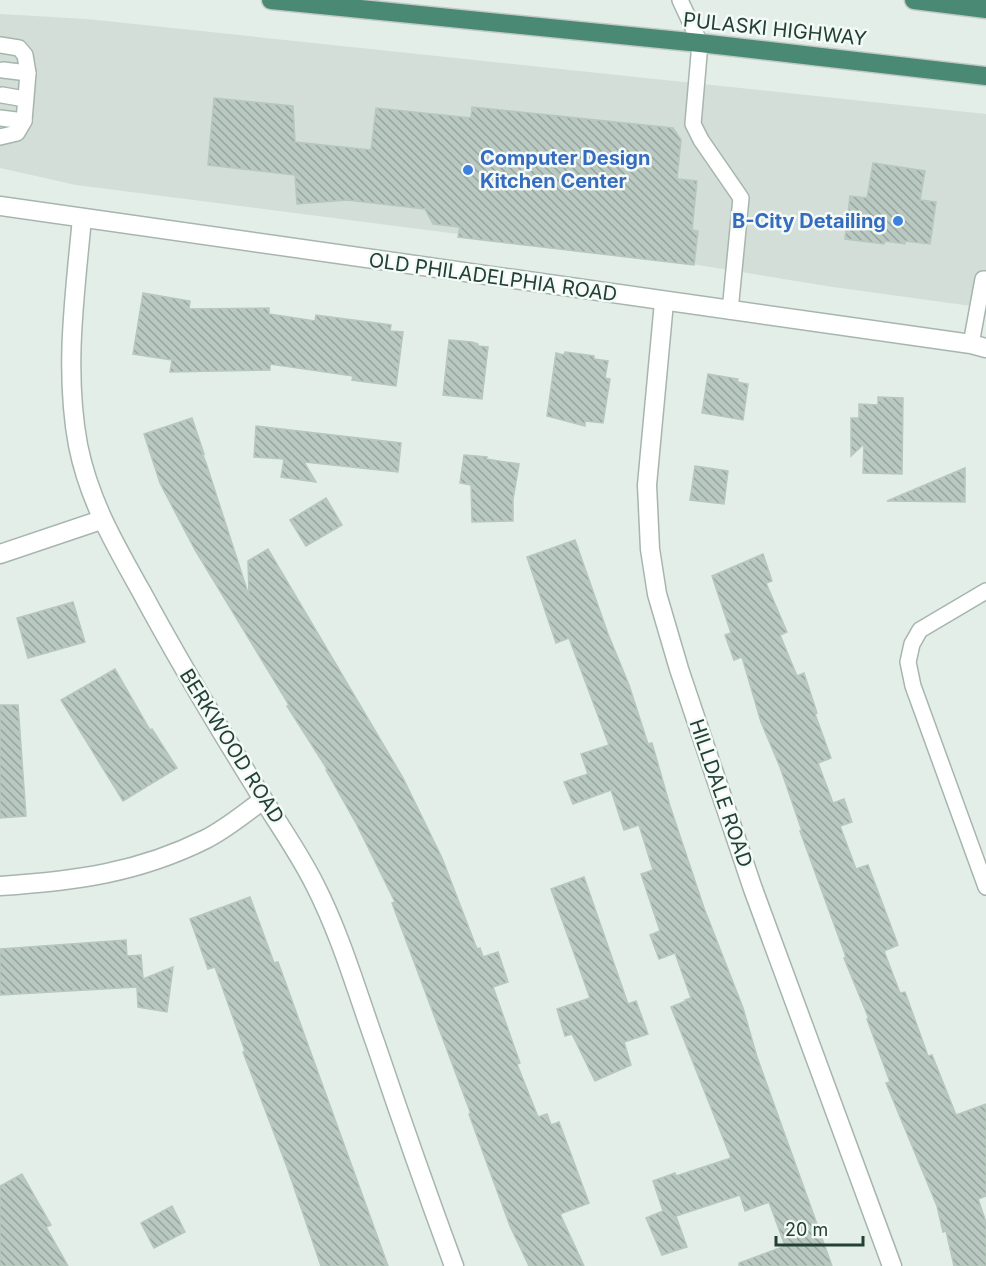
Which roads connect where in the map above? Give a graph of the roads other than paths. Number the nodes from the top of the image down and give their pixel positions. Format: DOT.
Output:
graph roads {
  1 [pos="271,0"];
  2 [pos="680,0"];
  3 [pos="914,0"];
  4 [pos="986,9"];
  5 [pos="700,43"];
  6 [pos="0,45"];
  7 [pos="3,70"];
  8 [pos="28,73"];
  9 [pos="986,76"];
  10 [pos="2,95"];
  11 [pos="26,99"];
  12 [pos="0,118"];
  13 [pos="24,121"];
  14 [pos="0,137"];
  15 [pos="0,206"];
  16 [pos="82,218"];
  17 [pos="986,279"];
  18 [pos="664,302"];
  19 [pos="730,311"];
  20 [pos="979,346"];
  21 [pos="101,520"];
  22 [pos="0,554"];
  23 [pos="986,591"];
  24 [pos="263,800"];
  25 [pos="0,886"];
  26 [pos="986,886"];
  27 [pos="454,1266"];
  28 [pos="892,1266"];
  1 -- 5 [label="highway, PULASKI HIGHWAY"];
  2 -- 5 [label="lane"];
  3 -- 4 [label="highway"];
  5 -- 9 [label="highway, PULASKI HIGHWAY"];
  5 -- 19 [label="lane"];
  6 -- 8 [label="lane"];
  7 -- 8 [label="lane"];
  8 -- 11 [label="lane"];
  10 -- 11 [label="lane"];
  11 -- 13 [label="lane"];
  12 -- 13 [label="lane"];
  13 -- 14 [label="lane"];
  15 -- 16 [label="street, OLD PHILADELPHIA ROAD"];
  16 -- 18 [label="street, OLD PHILADELPHIA ROAD"];
  16 -- 21 [label="street, BERKWOOD ROAD"];
  17 -- 20 [label="lane"];
  18 -- 19 [label="street, OLD PHILADELPHIA ROAD"];
  18 -- 28 [label="street, HILLDALE ROAD"];
  19 -- 20 [label="street, OLD PHILADELPHIA ROAD"];
  21 -- 22 [label="street"];
  21 -- 24 [label="street, BERKWOOD ROAD"];
  23 -- 26 [label="lane"];
  24 -- 25 [label="street"];
  24 -- 27 [label="street, BERKWOOD ROAD"];
}
